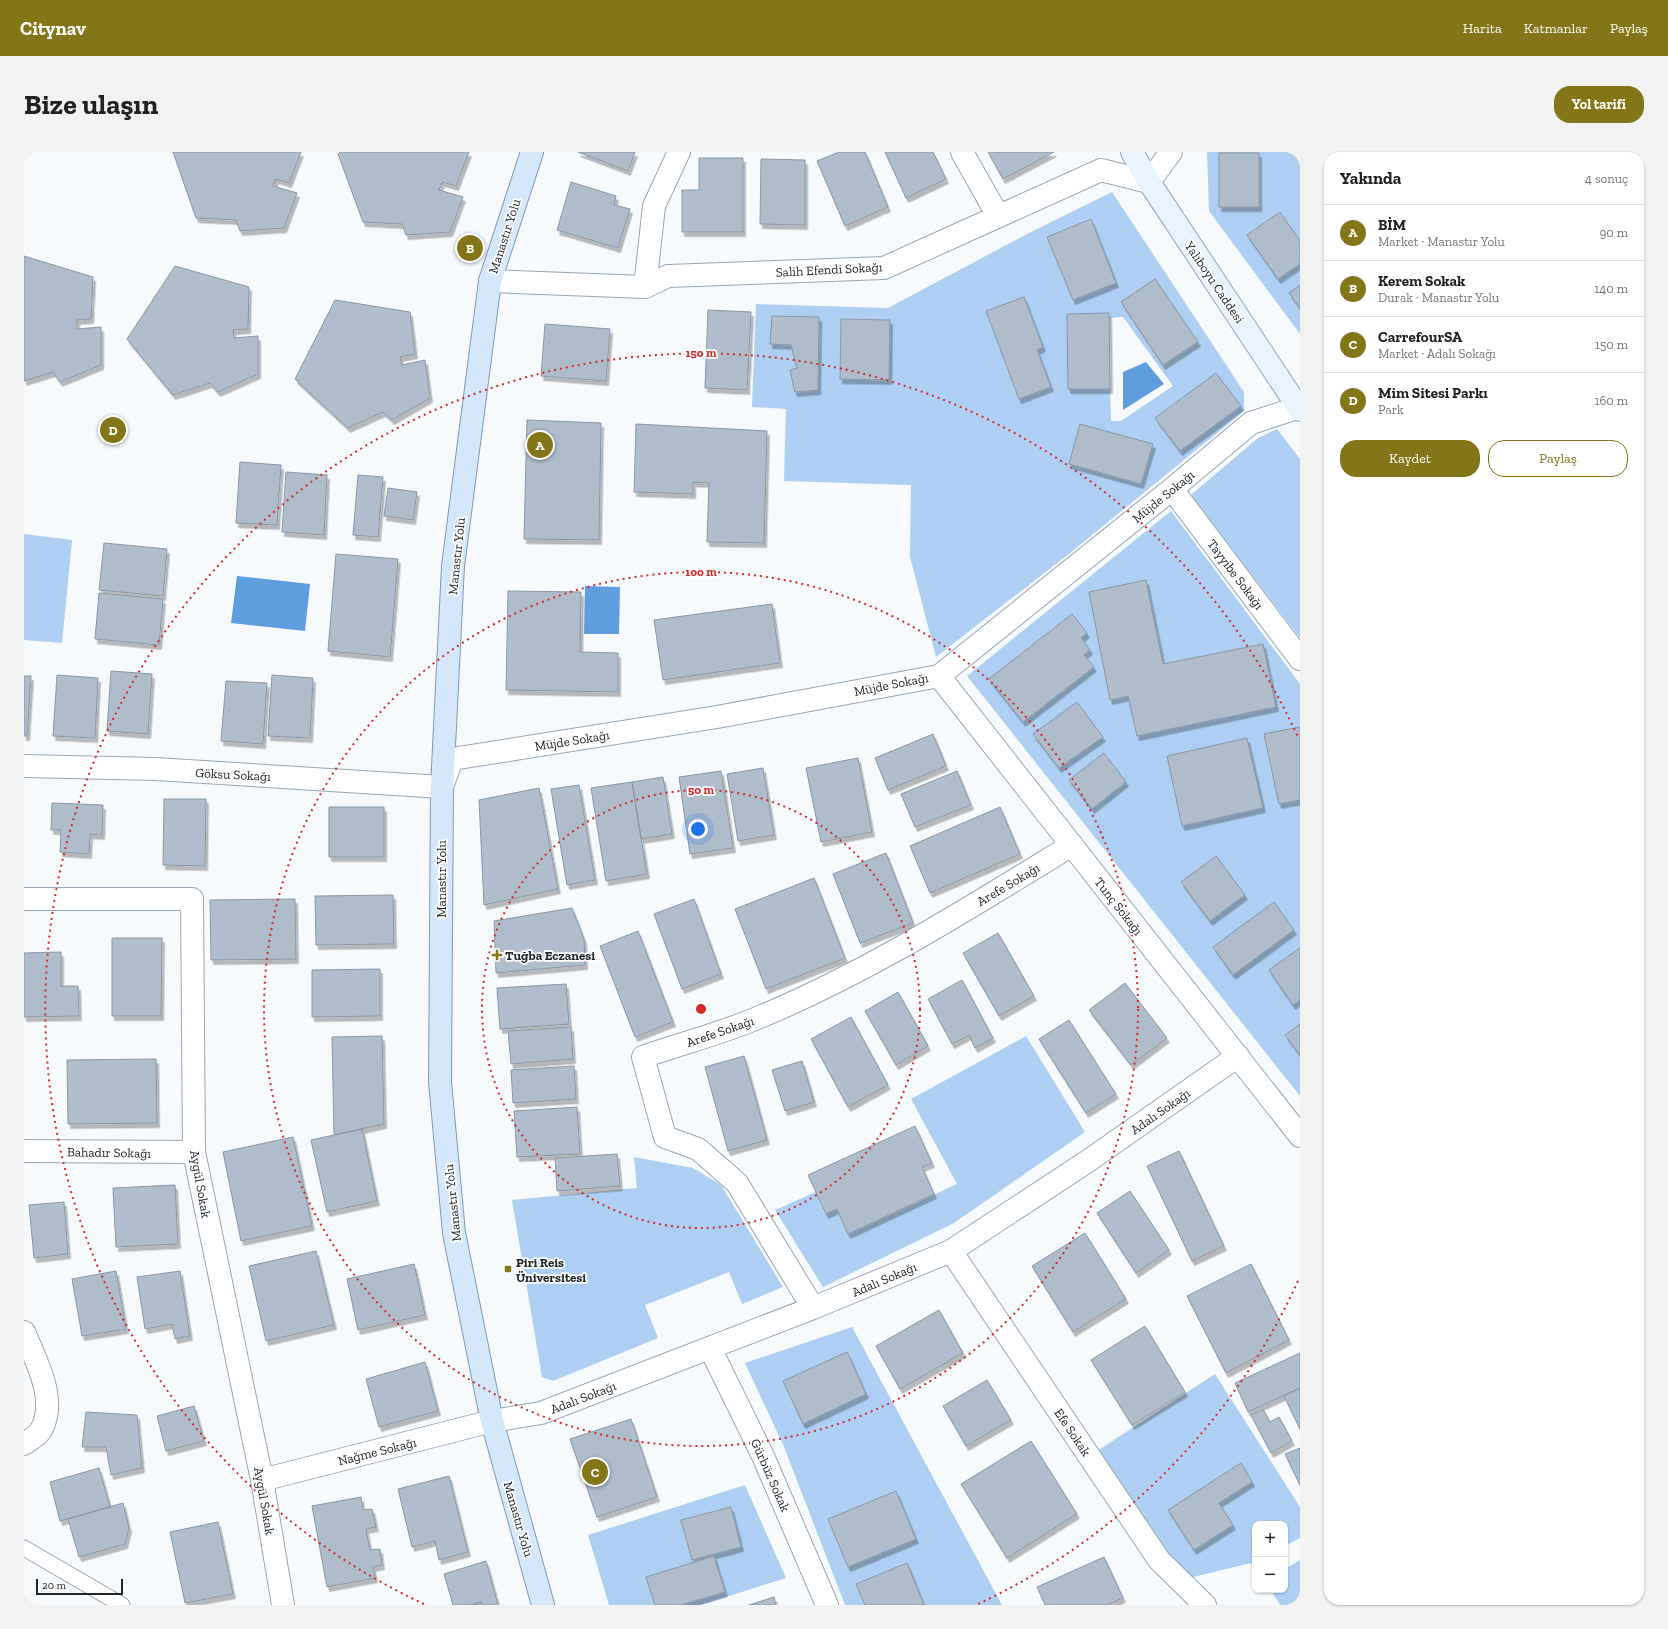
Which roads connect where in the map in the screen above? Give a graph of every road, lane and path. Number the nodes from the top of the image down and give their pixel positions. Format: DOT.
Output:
graph roads {
  1 [pos="532,152"];
  2 [pos="679,152"];
  3 [pos="962,152"];
  4 [pos="1132,152"];
  5 [pos="1171,152"];
  6 [pos="1149,182"];
  7 [pos="998,216"];
  8 [pos="490,280"];
  9 [pos="645,287"];
  10 [pos="1299,408"];
  11 [pos="1172,489"];
  12 [pos="1300,659"];
  13 [pos="939,676"];
  14 [pos="24,766"];
  15 [pos="442,787"];
  16 [pos="1072,845"];
  17 [pos="24,899"];
  18 [pos="1238,1056"];
  19 [pos="1300,1136"];
  20 [pos="24,1151"];
  21 [pos="194,1152"];
  22 [pos="951,1251"];
  23 [pos="813,1308"];
  24 [pos="24,1332"];
  25 [pos="710,1348"];
  26 [pos="492,1421"];
  27 [pos="24,1444"];
  28 [pos="262,1480"];
  29 [pos="24,1548"];
  30 [pos="122,1605"];
  31 [pos="283,1605"];
  32 [pos="543,1605"];
  33 [pos="827,1605"];
  34 [pos="1204,1605"];
  1 -- 8 [label="main road, Manastır Yolu"];
  2 -- 9 [label="street"];
  3 -- 7 [label="street"];
  4 -- 6 [label="street, Yalıboyu Caddesi"];
  5 -- 6 [label="street"];
  6 -- 7 [label="street, Salih Efendi Sokağı"];
  6 -- 10 [label="street, Yalıboyu Caddesi"];
  7 -- 9 [label="street, Salih Efendi Sokağı"];
  8 -- 9 [label="street, Salih Efendi Sokağı"];
  8 -- 15 [label="main road, Manastır Yolu"];
  10 -- 11 [label="street, Müjde Sokağı"];
  11 -- 12 [label="street, Tayyibe Sokağı"];
  11 -- 13 [label="street, Müjde Sokağı"];
  13 -- 15 [label="street, Müjde Sokağı"];
  13 -- 16 [label="street, Tunç Sokağı"];
  14 -- 15 [label="street, Göksu Sokağı"];
  15 -- 26 [label="main road, Manastır Yolu"];
  16 -- 18 [label="street, Tunç Sokağı"];
  16 -- 23 [label="street, Arefe Sokağı"];
  17 -- 21 [label="street, Aygül Sokak"];
  18 -- 19 [label="street, Tunç Sokağı"];
  18 -- 22 [label="street, Adalı Sokağı"];
  20 -- 21 [label="street, Bahadır Sokağı"];
  21 -- 28 [label="street, Aygül Sokak"];
  22 -- 23 [label="street, Adalı Sokağı"];
  22 -- 34 [label="street, Efe Sokak"];
  23 -- 25 [label="street, Adalı Sokağı"];
  24 -- 27 [label="street"];
  25 -- 26 [label="street, Adalı Sokağı"];
  25 -- 33 [label="street, Gürbüz Sokak"];
  26 -- 28 [label="street, Nağme Sokağı"];
  26 -- 32 [label="main road, Manastır Yolu"];
  28 -- 31 [label="street, Aygül Sokak"];
  29 -- 30 [label="lane"];
}
